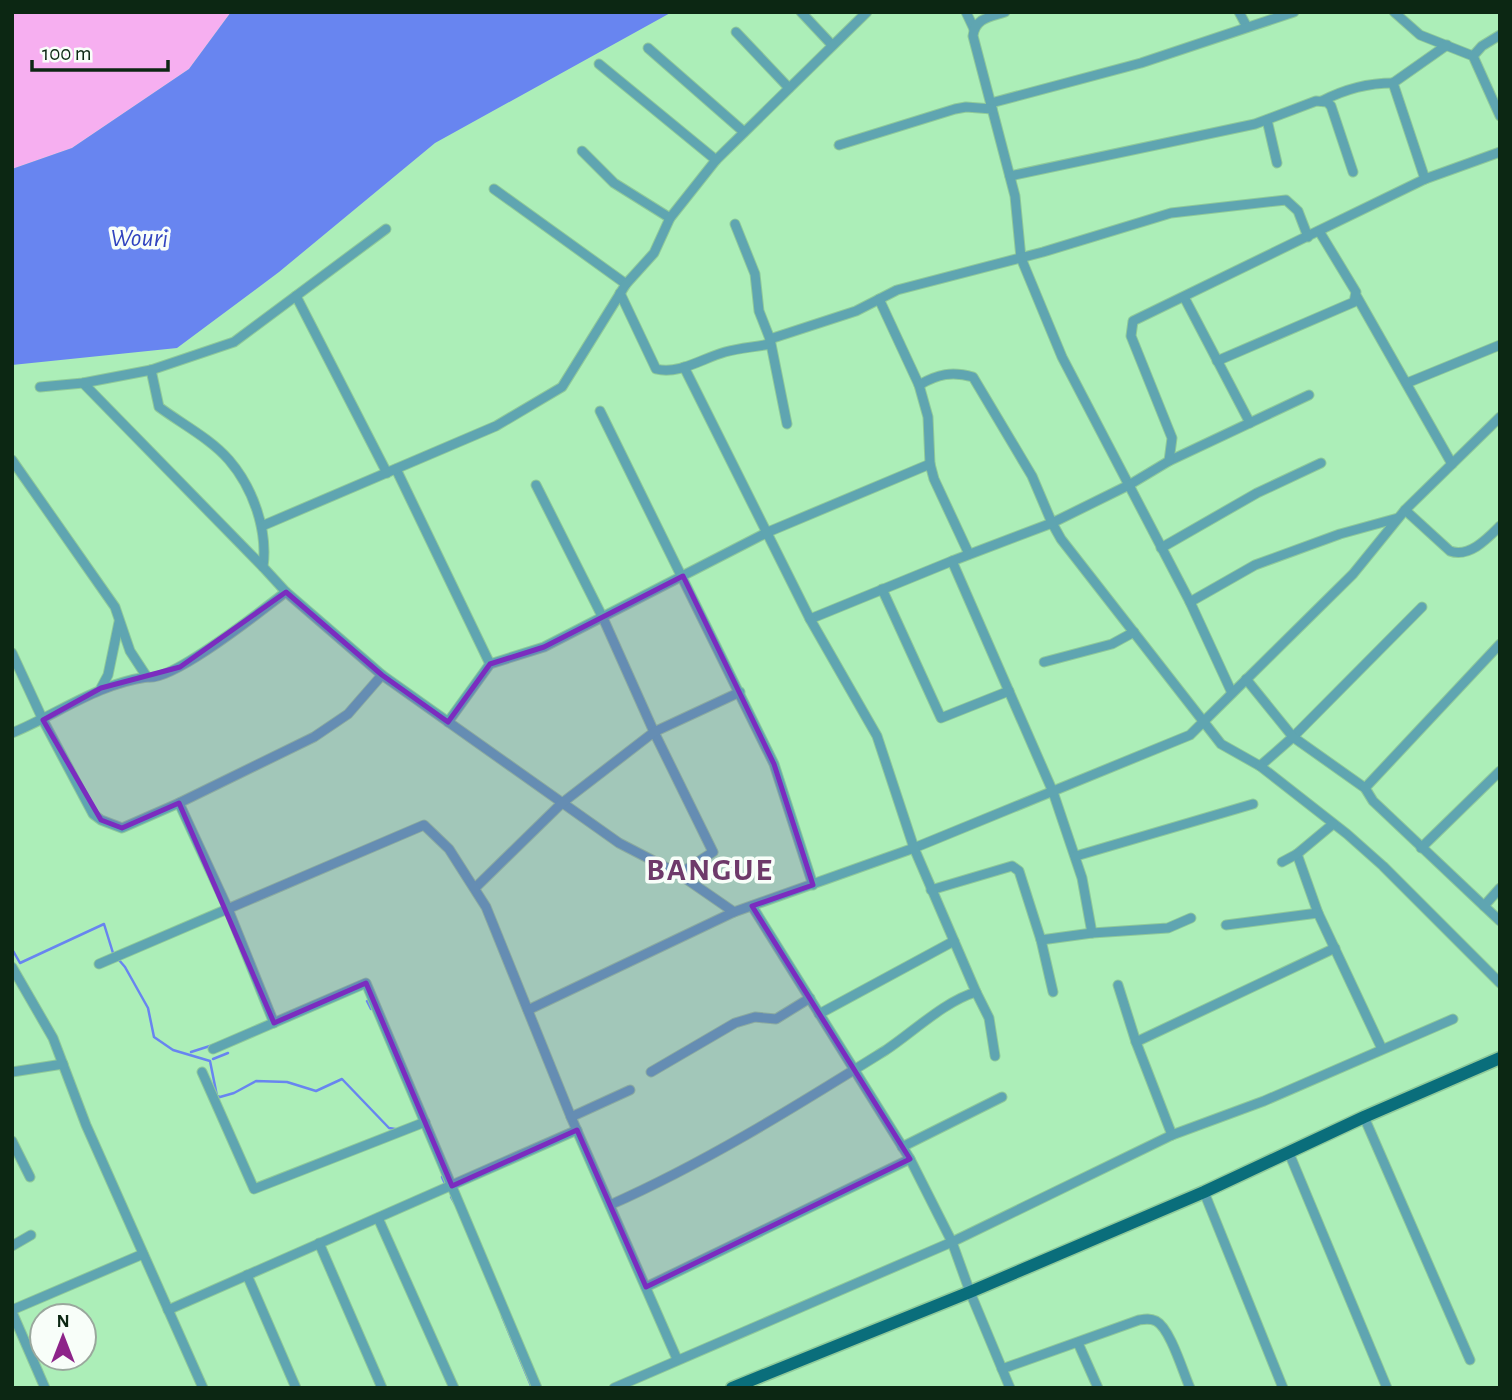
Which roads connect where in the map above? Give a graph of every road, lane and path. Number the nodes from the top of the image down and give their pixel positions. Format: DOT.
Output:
graph roads {
  1 [pos="802,12"];
  2 [pos="867,12"];
  3 [pos="966,12"];
  4 [pos="1005,12"];
  5 [pos="1239,12"];
  6 [pos="1294,12"];
  7 [pos="1394,12"];
  8 [pos="1247,27"];
  9 [pos="974,29"];
  10 [pos="736,33"];
  11 [pos="1500,35"];
  12 [pos="832,45"];
  13 [pos="1447,45"];
  14 [pos="648,48"];
  15 [pos="1473,56"];
  16 [pos="599,64"];
  17 [pos="1393,83"];
  18 [pos="789,88"];
  19 [pos="1322,101"];
  20 [pos="991,106"];
  21 [pos="1500,116"];
  22 [pos="1267,120"];
  23 [pos="744,132"];
  24 [pos="839,145"];
  25 [pos="582,151"];
  26 [pos="1500,152"];
  27 [pos="716,160"];
  28 [pos="1277,163"];
  29 [pos="1353,172"];
  30 [pos="1010,176"];
  31 [pos="1425,179"];
  32 [pos="494,190"];
  33 [pos="670,218"];
  34 [pos="735,224"];
  35 [pos="386,229"];
  36 [pos="1319,231"];
  37 [pos="1308,237"];
  38 [pos="1021,258"];
  39 [pos="623,289"];
  40 [pos="296,296"];
  41 [pos="1184,297"];
  42 [pos="1357,297"];
  43 [pos="880,299"];
  44 [pos="770,341"];
  45 [pos="1500,345"];
  46 [pos="1217,361"];
  47 [pos="684,368"];
  48 [pos="151,370"];
  49 [pos="83,383"];
  50 [pos="1407,383"];
  51 [pos="919,385"];
  52 [pos="40,387"];
  53 [pos="1309,395"];
  54 [pos="600,411"];
  55 [pos="1500,417"];
  56 [pos="1250,423"];
  57 [pos="787,424"];
  58 [pos="12,460"];
  59 [pos="1169,461"];
  60 [pos="1321,463"];
  61 [pos="930,464"];
  62 [pos="1452,464"];
  63 [pos="391,471"];
  64 [pos="536,485"];
  65 [pos="1129,485"];
  66 [pos="1402,514"];
  67 [pos="1052,523"];
  68 [pos="262,526"];
  69 [pos="1500,526"];
  70 [pos="768,532"];
  71 [pos="1161,548"];
  72 [pos="969,554"];
  73 [pos="952,561"];
  74 [pos="263,567"];
  75 [pos="683,576"];
  76 [pos="882,589"];
  77 [pos="286,593"];
  78 [pos="1190,602"];
  79 [pos="1422,607"];
  80 [pos="603,618"];
  81 [pos="120,619"];
  82 [pos="810,619"];
  83 [pos="1134,632"];
  84 [pos="1500,644"];
  85 [pos="12,653"];
  86 [pos="1044,662"];
  87 [pos="490,664"];
  88 [pos="382,675"];
  89 [pos="147,677"];
  90 [pos="1246,679"];
  91 [pos="101,688"];
  92 [pos="1009,691"];
  93 [pos="740,692"];
  94 [pos="1232,693"];
  95 [pos="43,720"];
  96 [pos="448,722"];
  97 [pos="1204,723"];
  98 [pos="654,732"];
  99 [pos="12,733"];
  100 [pos="1293,737"];
  101 [pos="1260,766"];
  102 [pos="1500,771"];
  103 [pos="1365,788"];
  104 [pos="1053,792"];
  105 [pos="179,803"];
  106 [pos="562,803"];
  107 [pos="1253,804"];
  108 [pos="1333,824"];
  109 [pos="914,848"];
  110 [pos="1421,848"];
  111 [pos="1297,853"];
  112 [pos="1076,856"];
  113 [pos="1282,862"];
  114 [pos="679,874"];
  115 [pos="813,885"];
  116 [pos="475,888"];
  117 [pos="1500,888"];
  118 [pos="932,890"];
  119 [pos="752,906"];
  120 [pos="1484,906"];
  121 [pos="228,909"];
  122 [pos="734,912"];
  123 [pos="1318,913"];
  124 [pos="1191,918"];
  125 [pos="1500,921"];
  126 [pos="1226,925"];
  127 [pos="1091,933"];
  128 [pos="1041,940"];
  129 [pos="954,941"];
  130 [pos="1335,948"];
  131 [pos="99,964"];
  132 [pos="12,967"];
  133 [pos="1500,983"];
  134 [pos="1118,985"];
  135 [pos="976,992"];
  136 [pos="1054,992"];
  137 [pos="810,998"];
  138 [pos="528,1010"];
  139 [pos="820,1014"];
  140 [pos="1453,1019"];
  141 [pos="274,1023"];
  142 [pos="1136,1042"];
  143 [pos="213,1049"];
  144 [pos="1382,1049"];
  145 [pos="995,1056"];
  146 [pos="1500,1058"];
  147 [pos="63,1063"];
  148 [pos="854,1069"];
  149 [pos="12,1072"];
  150 [pos="202,1072"];
  151 [pos="651,1072"];
  152 [pos="630,1090"];
  153 [pos="1002,1097"];
  154 [pos="571,1117"];
  155 [pos="1364,1117"];
  156 [pos="425,1122"];
  157 [pos="577,1130"];
  158 [pos="1172,1135"];
  159 [pos="12,1141"];
  160 [pos="902,1147"];
  161 [pos="1289,1153"];
  162 [pos="910,1159"];
  163 [pos="30,1177"];
  164 [pos="452,1186"];
  165 [pos="1203,1192"];
  166 [pos="610,1205"];
  167 [pos="379,1217"];
  168 [pos="31,1235"];
  169 [pos="952,1241"];
  170 [pos="319,1244"];
  171 [pos="12,1246"];
  172 [pos="143,1254"];
  173 [pos="247,1275"];
  174 [pos="646,1287"];
  175 [pos="970,1292"];
  176 [pos="168,1310"];
  177 [pos="12,1311"];
  178 [pos="1078,1343"];
  179 [pos="677,1359"];
  180 [pos="1470,1360"];
  181 [pos="1002,1369"];
  182 [pos="45,1388"];
  183 [pos="203,1388"];
  184 [pos="296,1388"];
  185 [pos="382,1388"];
  186 [pos="454,1388"];
  187 [pos="537,1388"];
  188 [pos="614,1388"];
  189 [pos="732,1388"];
  190 [pos="1010,1388"];
  191 [pos="1098,1388"];
  192 [pos="1189,1388"];
  193 [pos="1283,1388"];
  194 [pos="1387,1388"];
  1 -- 12 [label="street"];
  2 -- 12 [label="street"];
  3 -- 9 [label="street"];
  4 -- 9 [label="street"];
  5 -- 8 [label="street"];
  6 -- 8 [label="street"];
  7 -- 13 [label="street"];
  8 -- 20 [label="street"];
  9 -- 20 [label="street"];
  10 -- 18 [label="street"];
  11 -- 15 [label="street"];
  12 -- 18 [label="street"];
  13 -- 15 [label="street"];
  13 -- 17 [label="street"];
  14 -- 23 [label="street"];
  15 -- 21 [label="street"];
  16 -- 27 [label="street"];
  17 -- 19 [label="street"];
  17 -- 31 [label="street"];
  18 -- 23 [label="street"];
  19 -- 22 [label="street"];
  19 -- 29 [label="street"];
  20 -- 24 [label="street"];
  20 -- 30 [label="street"];
  22 -- 28 [label="street"];
  22 -- 30 [label="street"];
  23 -- 27 [label="street"];
  25 -- 33 [label="street"];
  26 -- 31 [label="street"];
  27 -- 33 [label="street"];
  30 -- 38 [label="street"];
  31 -- 36 [label="street"];
  32 -- 39 [label="street"];
  33 -- 39 [label="street"];
  34 -- 44 [label="street"];
  35 -- 40 [label="street"];
  36 -- 37 [label="street"];
  36 -- 42 [label="street"];
  37 -- 38 [label="street"];
  37 -- 41 [label="street"];
  38 -- 43 [label="street"];
  38 -- 65 [label="street"];
  39 -- 47 [label="street"];
  39 -- 63 [label="street"];
  40 -- 48 [label="street"];
  40 -- 63 [label="street"];
  41 -- 46 [label="street"];
  41 -- 59 [label="street"];
  42 -- 46 [label="street"];
  42 -- 50 [label="street"];
  43 -- 44 [label="street"];
  43 -- 51 [label="street"];
  44 -- 47 [label="street"];
  44 -- 57 [label="street"];
  45 -- 50 [label="street"];
  46 -- 56 [label="street"];
  47 -- 70 [label="street"];
  48 -- 49 [label="street"];
  48 -- 68 [label="street"];
  49 -- 52 [label="street"];
  49 -- 74 [label="street"];
  50 -- 62 [label="street"];
  51 -- 61 [label="street"];
  51 -- 67 [label="street"];
  53 -- 56 [label="street"];
  54 -- 75 [label="street"];
  55 -- 62 [label="street"];
  56 -- 59 [label="street"];
  58 -- 81 [label="street"];
  59 -- 65 [label="street"];
  60 -- 71 [label="street"];
  61 -- 70 [label="street"];
  61 -- 72 [label="street"];
  62 -- 66 [label="street"];
  63 -- 68 [label="street"];
  63 -- 87 [label="street"];
  64 -- 80 [label="street"];
  65 -- 67 [label="street"];
  65 -- 71 [label="street"];
  66 -- 69 [label="street"];
  66 -- 78 [label="street"];
  66 -- 90 [label="street"];
  67 -- 72 [label="street"];
  67 -- 83 [label="street"];
  68 -- 74 [label="street"];
  70 -- 75 [label="street"];
  70 -- 82 [label="street"];
  71 -- 78 [label="street"];
  72 -- 73 [label="street"];
  73 -- 76 [label="street"];
  73 -- 92 [label="street"];
  74 -- 77 [label="street"];
  75 -- 80 [label="street"];
  75 -- 93 [label="street"];
  76 -- 82 [label="street"];
  76 -- 92 [label="street"];
  77 -- 88 [label="street"];
  77 -- 89 [label="street"];
  78 -- 94 [label="street"];
  79 -- 100 [label="street"];
  80 -- 87 [label="street"];
  80 -- 98 [label="street"];
  81 -- 89 [label="street"];
  81 -- 91 [label="street"];
  82 -- 109 [label="street"];
  83 -- 86 [label="street"];
  83 -- 97 [label="street"];
  84 -- 103 [label="street"];
  85 -- 95 [label="street"];
  87 -- 96 [label="street"];
  88 -- 96 [label="street"];
  88 -- 105 [label="street"];
  89 -- 91 [label="street"];
  90 -- 94 [label="street"];
  90 -- 100 [label="street"];
  91 -- 95 [label="street"];
  92 -- 104 [label="street"];
  93 -- 98 [label="street"];
  93 -- 115 [label="street"];
  94 -- 97 [label="street"];
  95 -- 99 [label="street"];
  95 -- 105 [label="street"];
  96 -- 106 [label="street"];
  97 -- 101 [label="street"];
  97 -- 104 [label="street"];
  98 -- 106 [label="street"];
  98 -- 114 [label="street"];
  100 -- 101 [label="street"];
  100 -- 103 [label="street"];
  101 -- 108 [label="street"];
  102 -- 110 [label="street"];
  103 -- 110 [label="street"];
  104 -- 109 [label="street"];
  104 -- 112 [label="street"];
  105 -- 121 [label="street"];
  106 -- 114 [label="street"];
  106 -- 116 [label="street"];
  107 -- 112 [label="street"];
  108 -- 111 [label="street"];
  108 -- 133 [label="street"];
  109 -- 115 [label="street"];
  109 -- 118 [label="street"];
  110 -- 120 [label="street"];
  111 -- 113 [label="street"];
  111 -- 123 [label="street"];
  112 -- 127 [label="street"];
  114 -- 122 [label="street"];
  115 -- 119 [label="street"];
  116 -- 121 [label="street"];
  116 -- 138 [label="street"];
  117 -- 120 [label="street"];
  118 -- 128 [label="street"];
  118 -- 129 [label="street"];
  119 -- 122 [label="street"];
  119 -- 137 [label="street"];
  120 -- 125 [label="street"];
  121 -- 131 [label="street"];
  121 -- 141 [label="street"];
  122 -- 138 [label="street"];
  123 -- 126 [label="street"];
  123 -- 130 [label="street"];
  124 -- 127 [label="street"];
  127 -- 128 [label="street"];
  128 -- 136 [label="street"];
  129 -- 135 [label="street"];
  129 -- 139 [label="street"];
  130 -- 142 [label="street"];
  130 -- 144 [label="street"];
  132 -- 147 [label="street"];
  134 -- 142 [label="street"];
  135 -- 145 [label="street"];
  135 -- 148 [label="street"];
  137 -- 139 [label="street"];
  137 -- 151 [label="street"];
  138 -- 154 [label="street"];
  139 -- 148 [label="street"];
  140 -- 144 [label="street"];
  141 -- 143 [label="street"];
  141 -- 156 [label="street"];
  142 -- 158 [label="street"];
  144 -- 158 [label="street"];
  146 -- 155 [label="main road"];
  147 -- 149 [label="street"];
  147 -- 172 [label="street"];
  148 -- 160 [label="street"];
  148 -- 166 [label="street"];
  150 -- 156 [label="street"];
  152 -- 154 [label="street"];
  153 -- 160 [label="street"];
  154 -- 157 [label="street"];
  155 -- 161 [label="main road"];
  155 -- 180 [label="street"];
  156 -- 164 [label="street"];
  157 -- 164 [label="street"];
  157 -- 166 [label="street"];
  158 -- 169 [label="street"];
  159 -- 163 [label="street"];
  160 -- 162 [label="street"];
  161 -- 165 [label="main road"];
  161 -- 194 [label="street"];
  162 -- 169 [label="street"];
  162 -- 174 [label="street"];
  164 -- 167 [label="street"];
  164 -- 187 [label="street"];
  165 -- 175 [label="main road"];
  165 -- 193 [label="street"];
  166 -- 174 [label="street"];
  167 -- 170 [label="street"];
  167 -- 186 [label="street"];
  168 -- 171 [label="street"];
  169 -- 175 [label="street"];
  169 -- 179 [label="street"];
  170 -- 173 [label="street"];
  170 -- 185 [label="street"];
  172 -- 176 [label="street"];
  172 -- 177 [label="street"];
  173 -- 176 [label="street"];
  173 -- 184 [label="street"];
  174 -- 179 [label="street"];
  175 -- 181 [label="street"];
  175 -- 189 [label="main road"];
  176 -- 183 [label="street"];
  177 -- 182 [label="street"];
  178 -- 181 [label="street"];
  178 -- 191 [label="street"];
  178 -- 192 [label="street"];
  179 -- 188 [label="street"];
  181 -- 190 [label="street"];
}
